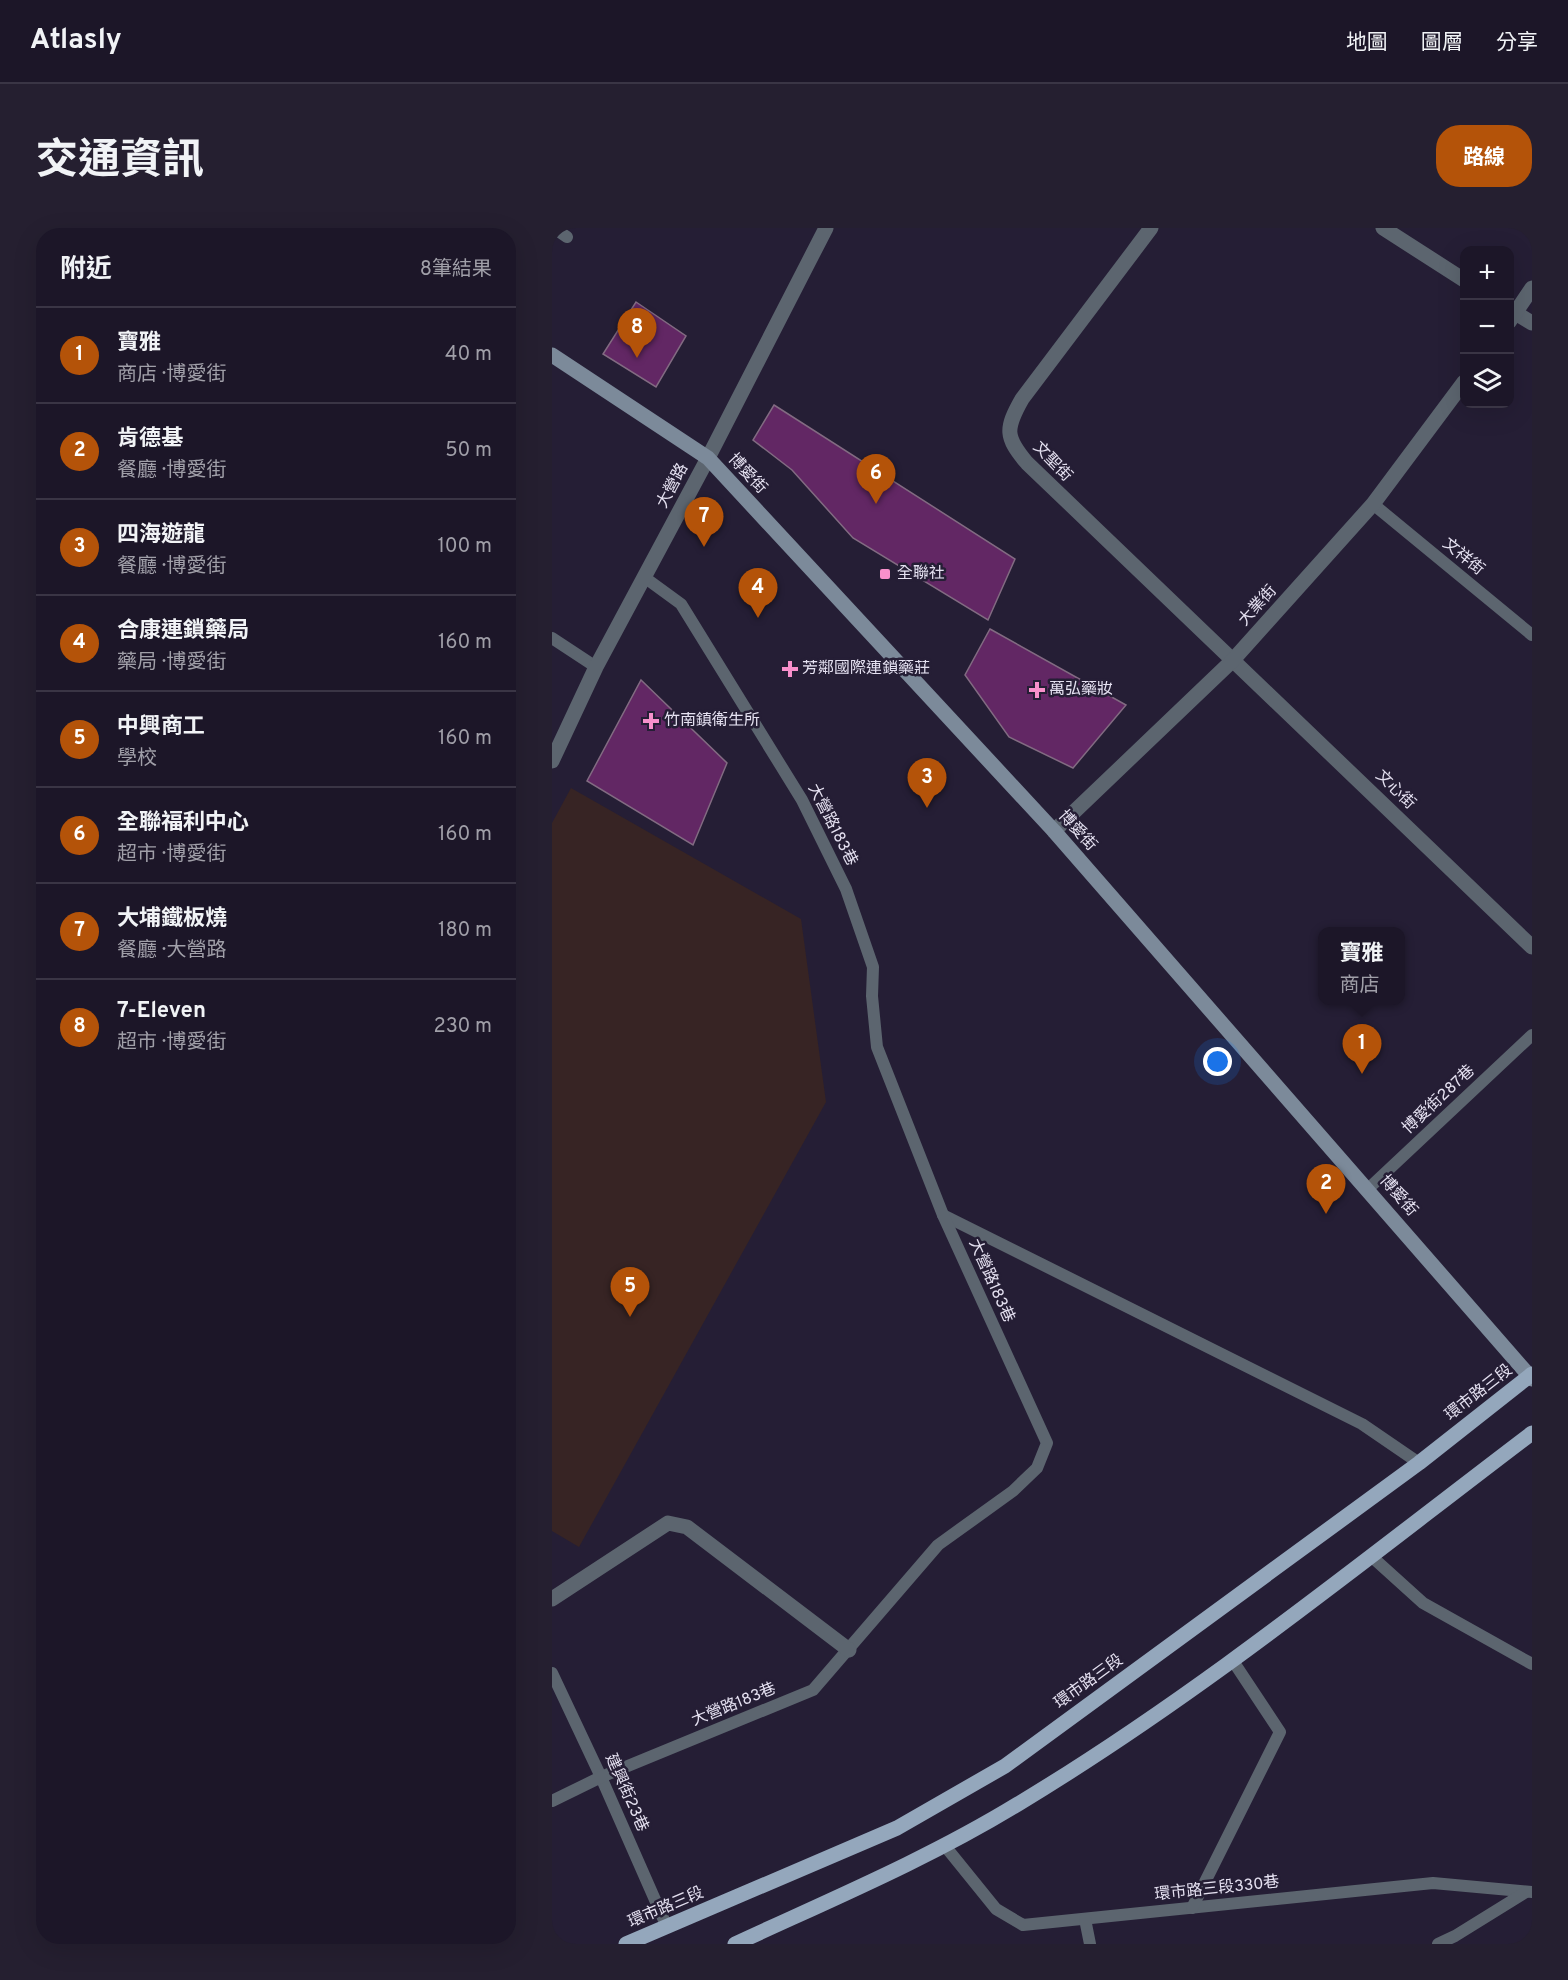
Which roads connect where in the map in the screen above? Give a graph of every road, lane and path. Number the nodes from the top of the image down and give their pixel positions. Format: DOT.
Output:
graph roads {
  1 [pos="554,228"];
  2 [pos="826,228"];
  3 [pos="1151,228"];
  4 [pos="1383,228"];
  5 [pos="567,237"];
  6 [pos="1460,277"];
  7 [pos="1532,288"];
  8 [pos="1514,311"];
  9 [pos="1514,315"];
  10 [pos="1532,323"];
  11 [pos="552,355"];
  12 [pos="1460,387"];
  13 [pos="708,458"];
  14 [pos="1373,504"];
  15 [pos="644,577"];
  16 [pos="1532,635"];
  17 [pos="552,638"];
  18 [pos="1233,660"];
  19 [pos="596,667"];
  20 [pos="552,761"];
  21 [pos="1054,831"];
  22 [pos="1532,947"];
  23 [pos="1532,1035"];
  24 [pos="1368,1190"];
  25 [pos="943,1215"];
  26 [pos="1531,1376"];
  27 [pos="1532,1433"];
  28 [pos="1419,1463"];
  29 [pos="1371,1556"];
  30 [pos="552,1599"];
  31 [pos="849,1650"];
  32 [pos="1233,1661"];
  33 [pos="1532,1664"];
  34 [pos="552,1673"];
  35 [pos="601,1777"];
  36 [pos="552,1801"];
  37 [pos="945,1846"];
  38 [pos="1529,1892"];
  39 [pos="1192,1908"];
  40 [pos="1085,1919"];
  41 [pos="667,1927"];
  42 [pos="626,1944"];
  43 [pos="735,1944"];
  44 [pos="1090,1944"];
  45 [pos="1438,1944"];
  1 -- 5 [label="lane"];
  2 -- 13 [label="street, 大營路"];
  3 -- 18 [label="street, 文聖街"];
  4 -- 6 [label="street"];
  7 -- 8 [label="street"];
  9 -- 10 [label="street"];
  11 -- 13 [label="street, 博愛街"];
  12 -- 14 [label="street, 大業街"];
  13 -- 15 [label="street, 大營路"];
  13 -- 21 [label="street, 博愛街"];
  14 -- 16 [label="lane, 文祥街"];
  14 -- 18 [label="street, 大業街"];
  15 -- 19 [label="street, 大營路"];
  15 -- 25 [label="lane, 大營路183巷"];
  17 -- 19 [label="lane"];
  18 -- 21 [label="street, 大業街"];
  18 -- 22 [label="street, 文心街"];
  19 -- 20 [label="street, 大營路"];
  21 -- 24 [label="street, 博愛街"];
  23 -- 24 [label="lane, 博愛街287巷"];
  24 -- 26 [label="street, 博愛街"];
  25 -- 28 [label="lane"];
  25 -- 31 [label="lane, 大營路183巷"];
  26 -- 28 [label="main road, 環市路三段"];
  27 -- 29 [label="main road"];
  28 -- 41 [label="main road, 環市路三段"];
  29 -- 32 [label="main road"];
  29 -- 33 [label="lane"];
  30 -- 31 [label="street"];
  31 -- 35 [label="lane, 大營路183巷"];
  32 -- 37 [label="main road"];
  32 -- 39 [label="lane"];
  34 -- 35 [label="lane, 建興街23巷"];
  35 -- 36 [label="lane, 大營路183巷"];
  35 -- 41 [label="lane, 建興街23巷"];
  37 -- 40 [label="lane, 環市路三段330巷"];
  37 -- 43 [label="main road"];
  38 -- 39 [label="lane, 環市路三段330巷"];
  38 -- 45 [label="lane"];
  39 -- 40 [label="lane, 環市路三段330巷"];
  40 -- 44 [label="lane"];
  41 -- 42 [label="main road, 環市路三段"];
}
